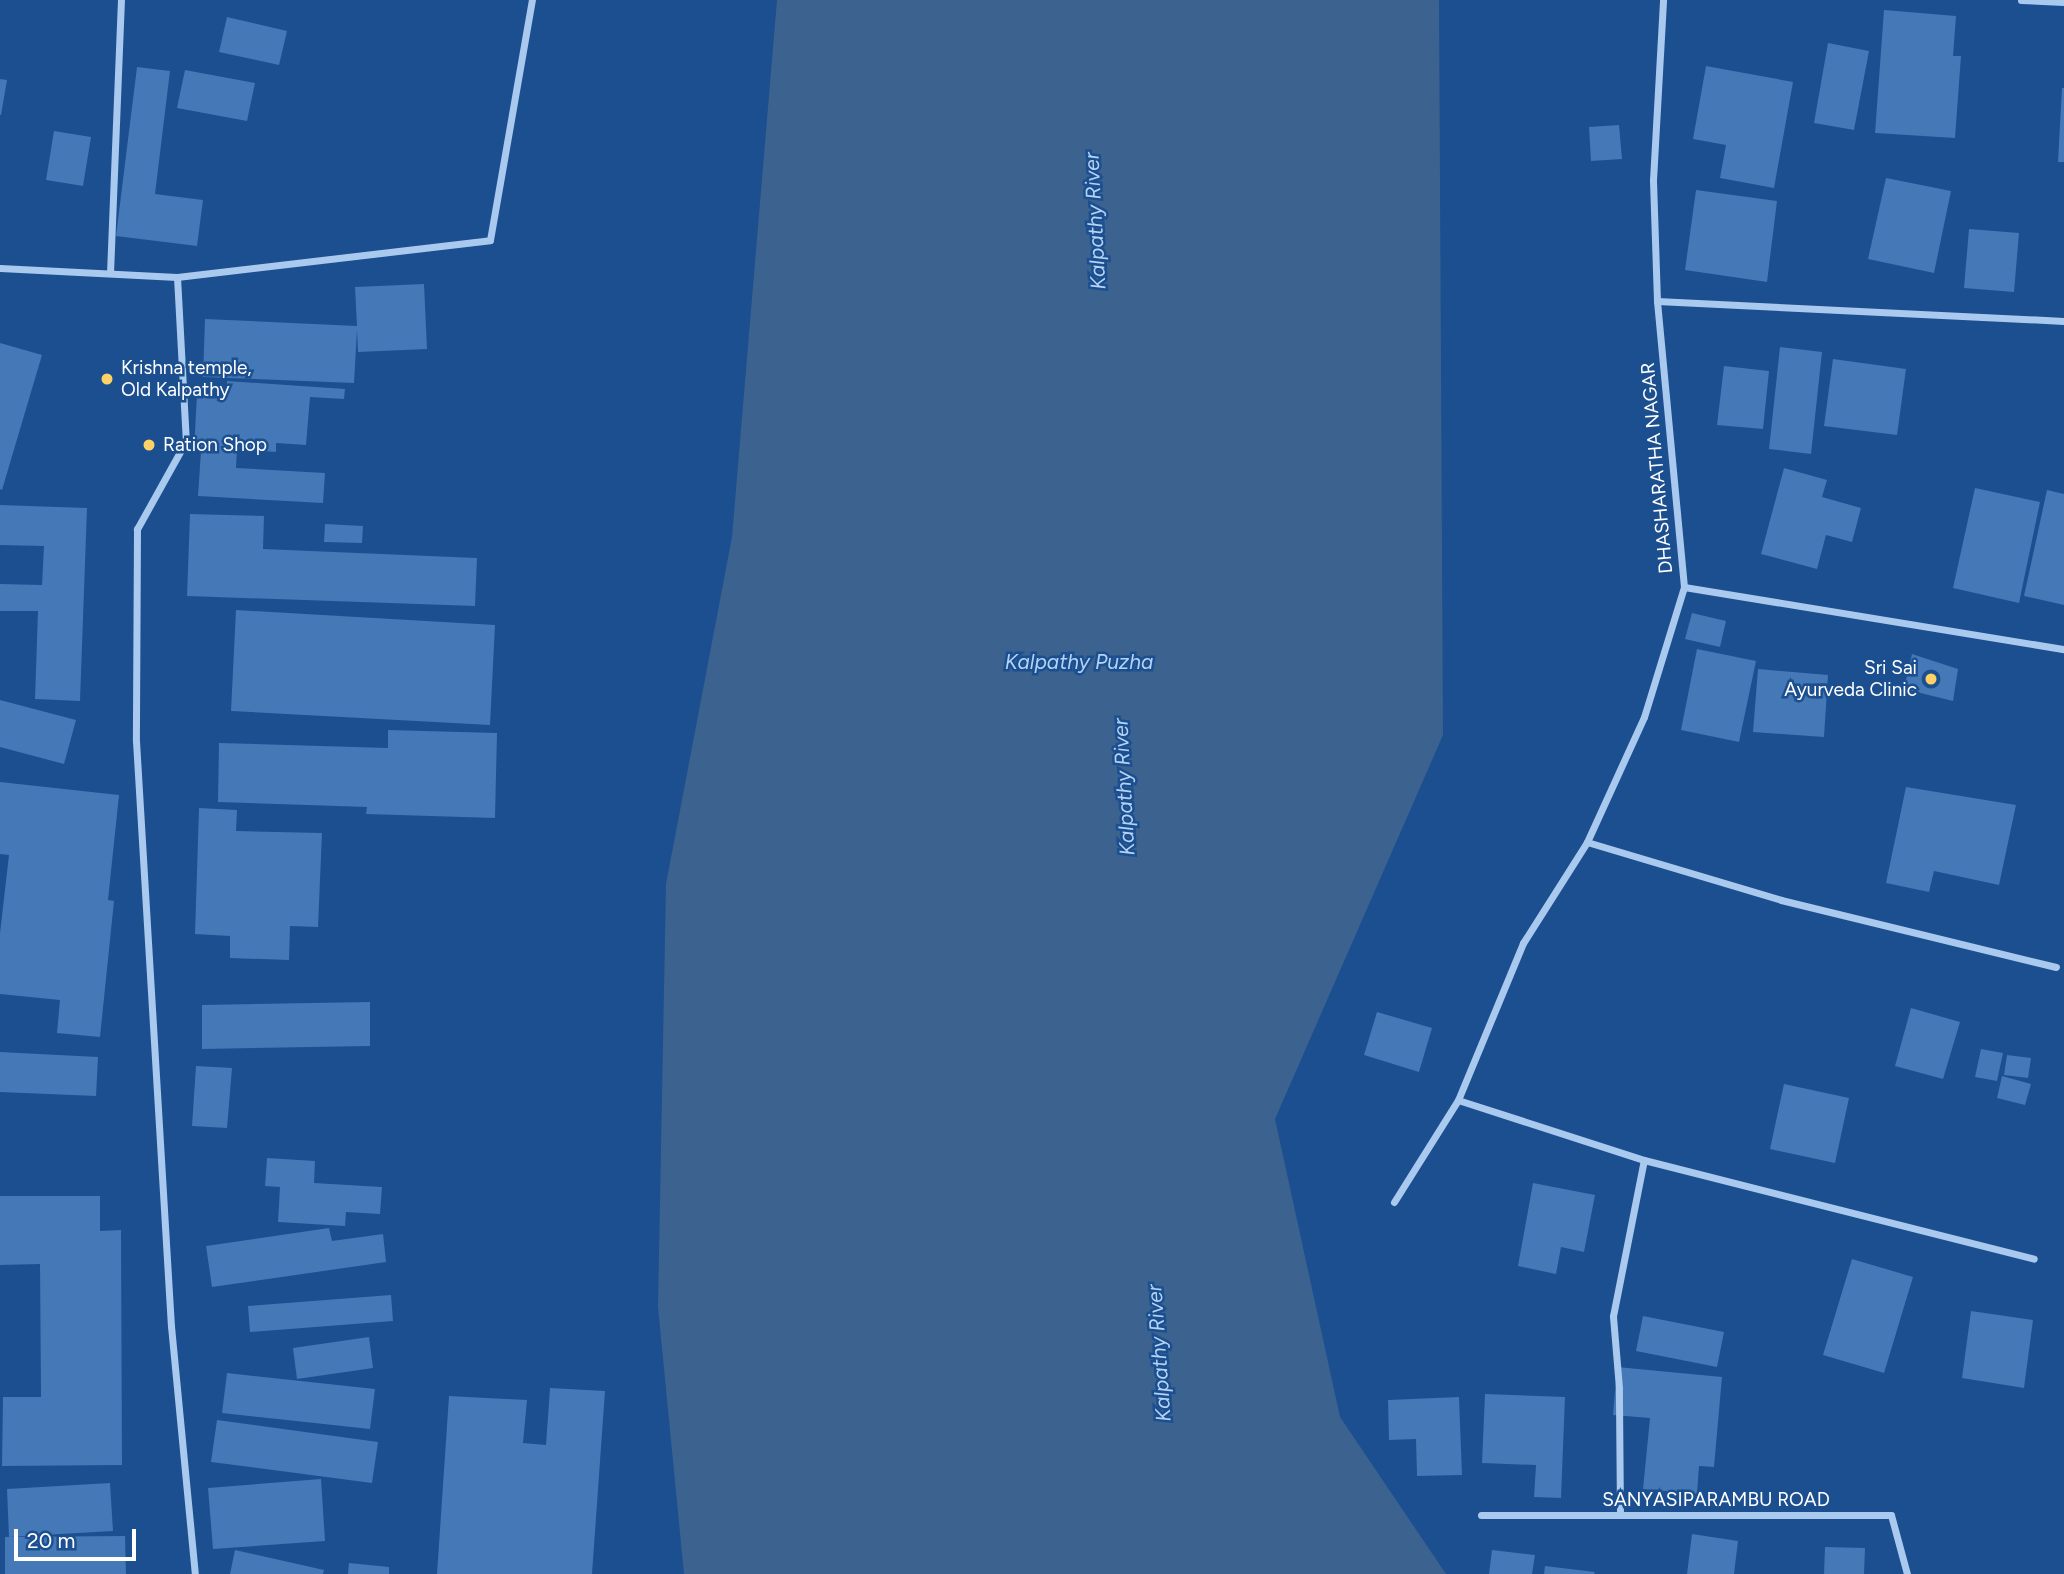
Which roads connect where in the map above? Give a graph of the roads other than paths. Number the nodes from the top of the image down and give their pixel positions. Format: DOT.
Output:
graph roads {
  1 [pos="121,0"];
  2 [pos="532,0"];
  3 [pos="1664,0"];
  4 [pos="2021,0"];
  5 [pos="2064,2"];
  6 [pos="0,268"];
  7 [pos="110,273"];
  8 [pos="177,277"];
  9 [pos="1657,301"];
  10 [pos="2064,321"];
  11 [pos="1684,587"];
  12 [pos="2064,649"];
  13 [pos="1587,842"];
  14 [pos="2056,967"];
  15 [pos="1458,1100"];
  16 [pos="1644,1160"];
  17 [pos="1394,1202"];
  18 [pos="2034,1259"];
  19 [pos="1481,1515"];
  20 [pos="1620,1515"];
  21 [pos="195,1574"];
  22 [pos="1907,1574"];
  1 -- 7 [label="street"];
  2 -- 8 [label="street"];
  3 -- 9 [label="street, DHASHARATHA NAGAR"];
  4 -- 5 [label="street"];
  6 -- 7 [label="street"];
  7 -- 8 [label="street"];
  8 -- 21 [label="street"];
  9 -- 10 [label="street"];
  9 -- 11 [label="street, DHASHARATHA NAGAR"];
  11 -- 12 [label="street"];
  11 -- 13 [label="street, DHASHARATHA NAGAR"];
  13 -- 14 [label="street"];
  13 -- 15 [label="street, DHASHARATHA NAGAR"];
  15 -- 16 [label="street"];
  15 -- 17 [label="street, DHASHARATHA NAGAR"];
  16 -- 18 [label="street"];
  16 -- 20 [label="street"];
  19 -- 20 [label="street, SANYASIPARAMBU ROAD"];
  20 -- 22 [label="street, SANYASIPARAMBU ROAD"];
}
